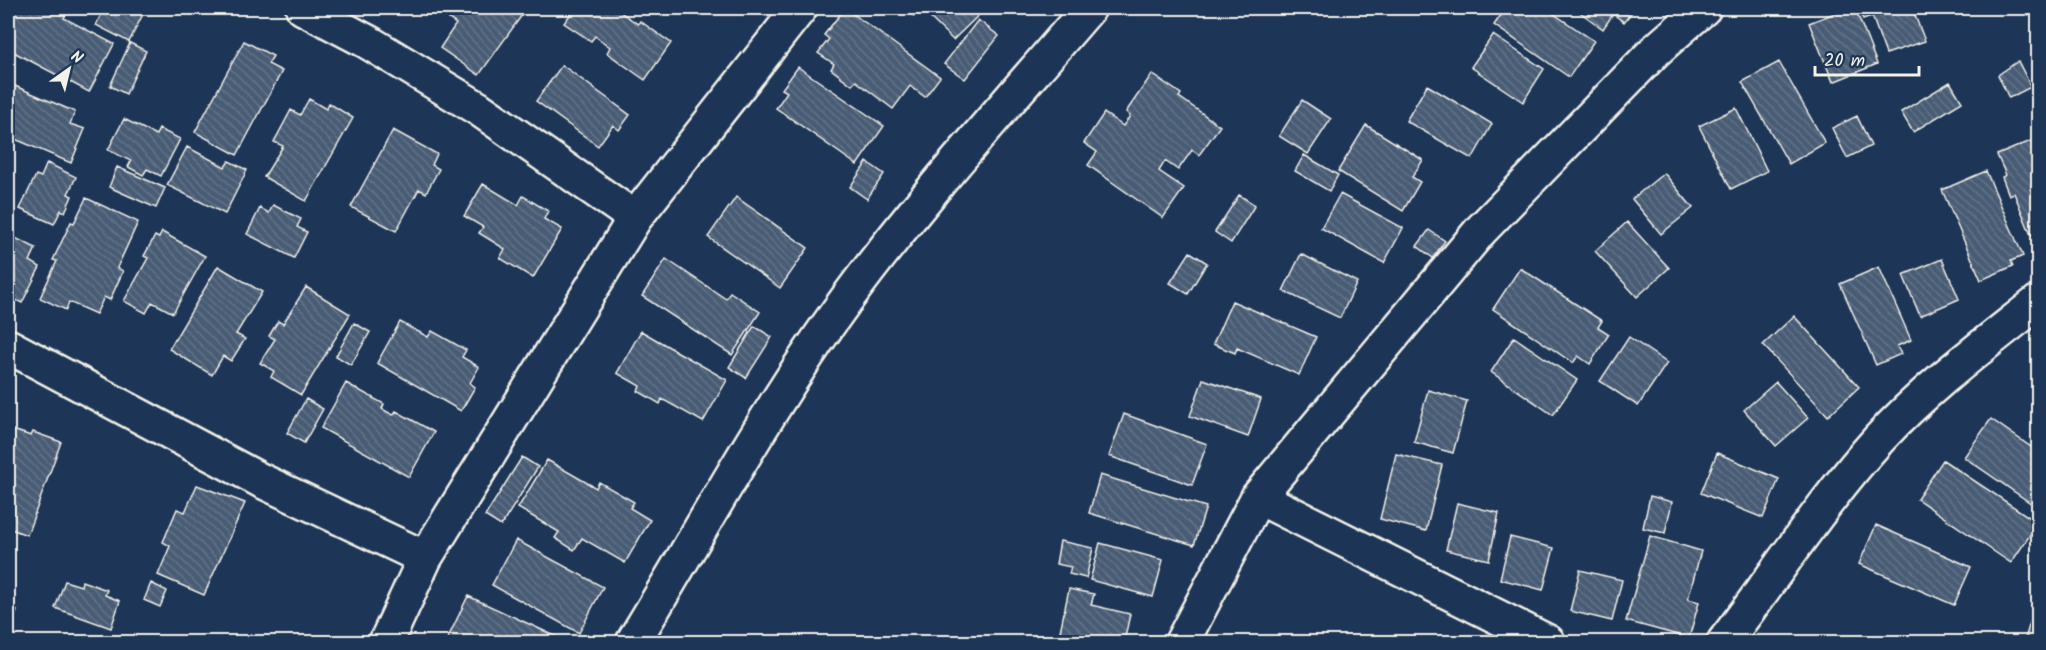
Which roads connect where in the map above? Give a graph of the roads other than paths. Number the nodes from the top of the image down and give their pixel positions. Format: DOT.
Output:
graph roads {
  1 [pos="303,8"];
  2 [pos="800,8"];
  3 [pos="1089,8"];
  4 [pos="1704,8"];
  5 [pos="635,218"];
  6 [pos="2038,302"];
  7 [pos="8,346"];
  8 [pos="1258,497"];
  9 [pos="425,558"];
  10 [pos="386,642"];
  11 [pos="633,642"];
  12 [pos="1182,642"];
  13 [pos="1548,642"];
  14 [pos="1724,642"];
  1 -- 5 [label="street"];
  2 -- 5 [label="street"];
  3 -- 11 [label="street"];
  4 -- 8 [label="street"];
  5 -- 9 [label="street"];
  6 -- 14 [label="street"];
  7 -- 9 [label="street"];
  8 -- 12 [label="street"];
  8 -- 13 [label="street"];
  9 -- 10 [label="street"];
}
